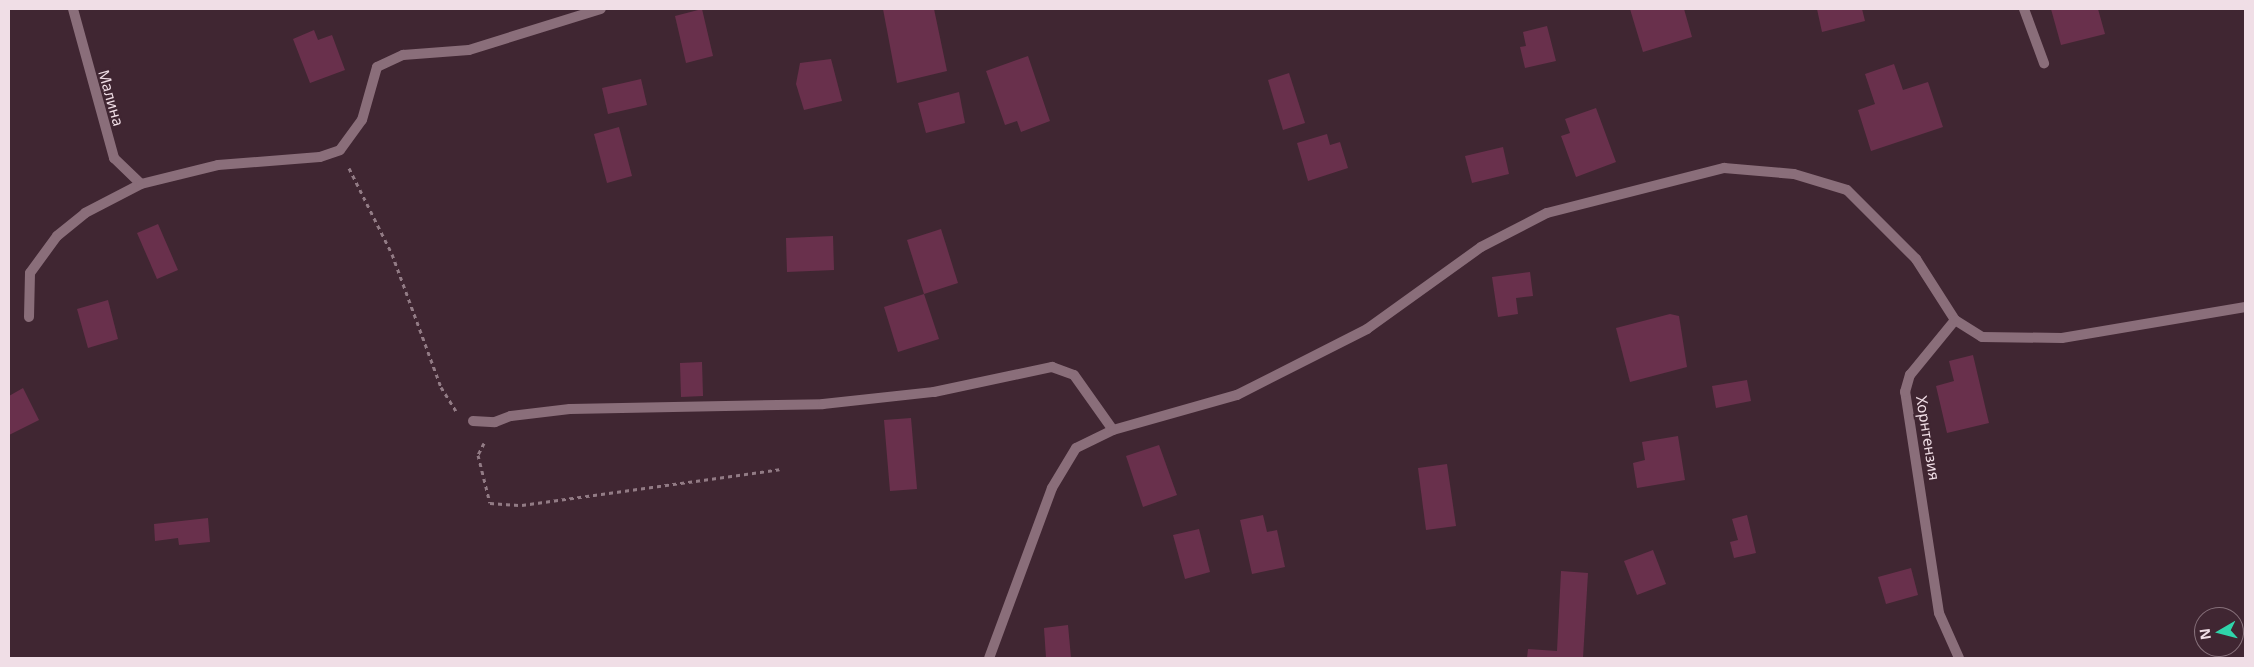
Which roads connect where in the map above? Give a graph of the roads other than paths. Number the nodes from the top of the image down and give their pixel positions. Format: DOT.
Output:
graph roads {
  1 [pos="73,9"];
  2 [pos="601,9"];
  3 [pos="2024,9"];
  4 [pos="2044,63"];
  5 [pos="141,184"];
  6 [pos="2245,307"];
  7 [pos="29,317"];
  8 [pos="1955,320"];
  9 [pos="473,420"];
  10 [pos="1114,430"];
  11 [pos="989,658"];
  12 [pos="1959,658"];
  1 -- 5 [label="street, Малина"];
  2 -- 5 [label="street"];
  3 -- 4 [label="street"];
  5 -- 7 [label="street"];
  6 -- 8 [label="street"];
  8 -- 10 [label="street"];
  8 -- 12 [label="street, Хорнтензия"];
  9 -- 10 [label="street"];
  10 -- 11 [label="street"];
}
